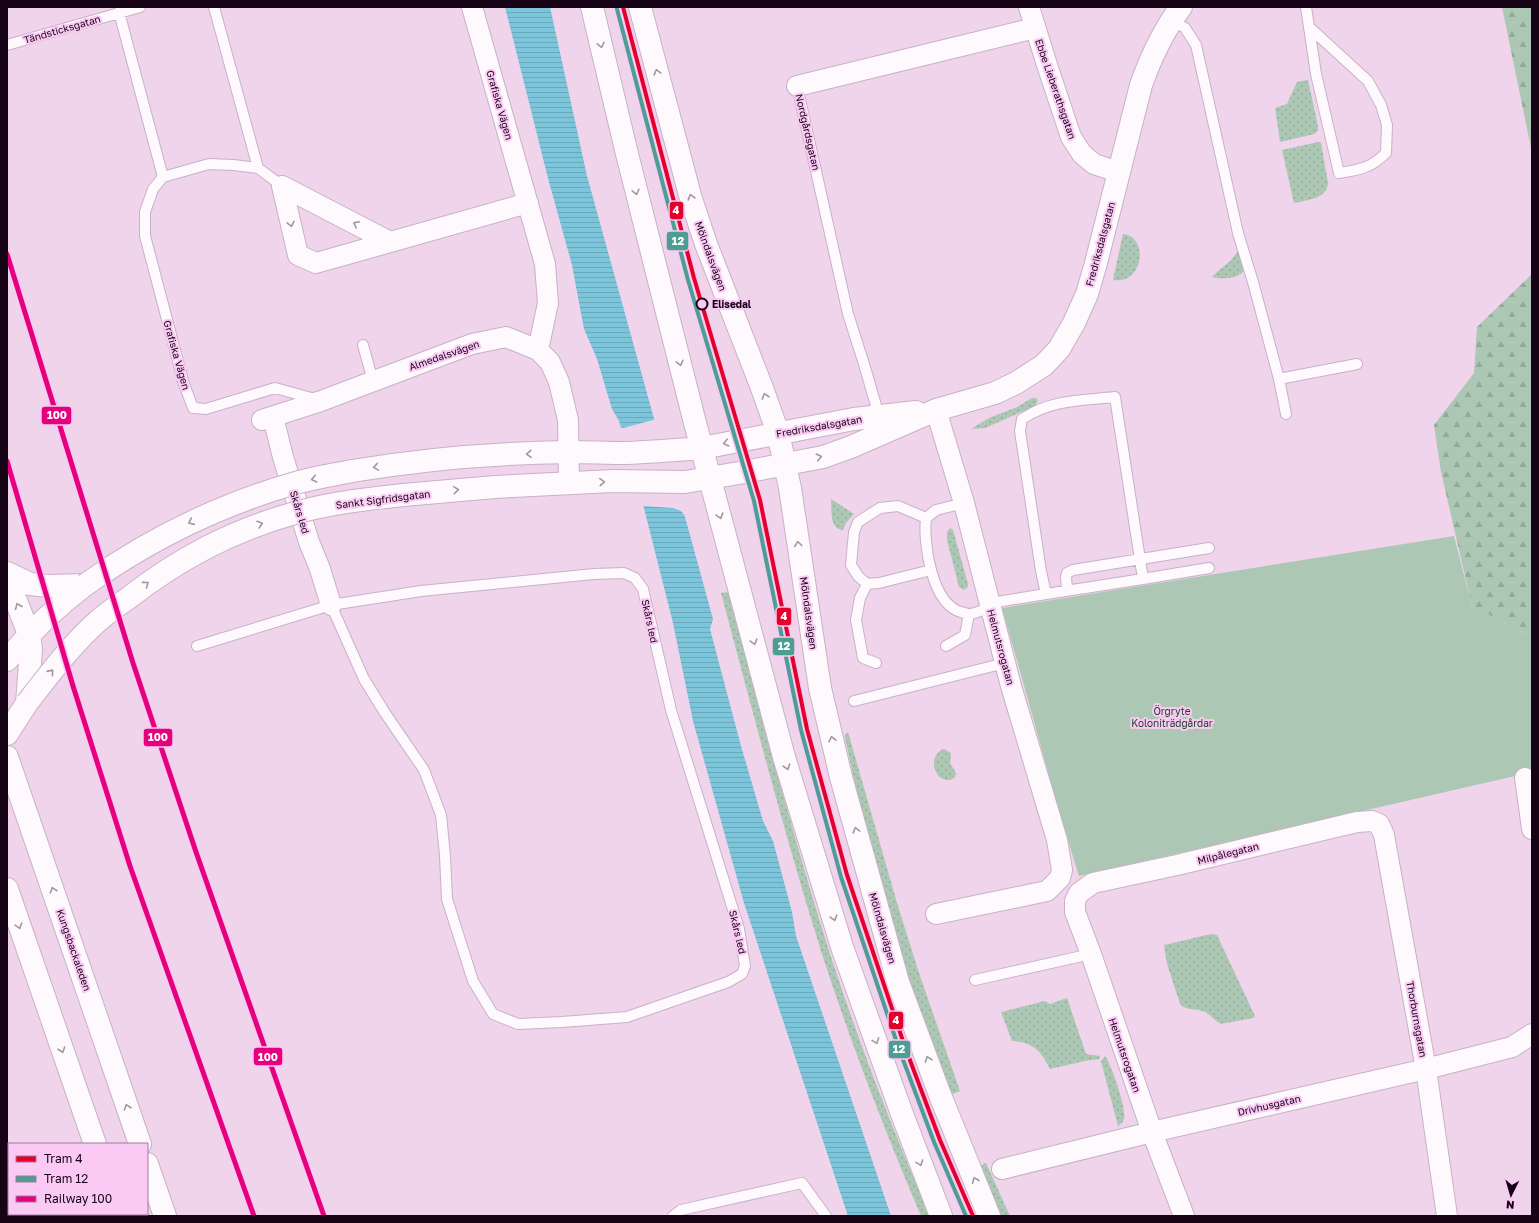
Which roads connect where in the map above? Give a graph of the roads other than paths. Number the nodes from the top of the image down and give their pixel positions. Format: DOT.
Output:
graph roads {
  1 [pos="140,7"];
  2 [pos="214,7"];
  3 [pos="472,7"];
  4 [pos="592,7"];
  5 [pos="640,7"];
  6 [pos="1030,7"];
  7 [pos="1306,7"];
  8 [pos="119,12"];
  9 [pos="1176,13"];
  10 [pos="1309,27"];
  11 [pos="1036,28"];
  12 [pos="7,45"];
  13 [pos="797,86"];
  14 [pos="258,168"];
  15 [pos="1118,172"];
  16 [pos="163,177"];
  17 [pos="282,186"];
  18 [pos="528,203"];
  19 [pos="390,242"];
  20 [pos="363,345"];
  21 [pos="538,350"];
  22 [pos="1358,364"];
  23 [pos="1279,379"];
  24 [pos="373,380"];
  25 [pos="321,401"];
  26 [pos="936,410"];
  27 [pos="1286,414"];
  28 [pos="879,416"];
  29 [pos="267,418"];
  30 [pos="778,433"];
  31 [pos="702,448"];
  32 [pos="568,452"];
  33 [pos="785,464"];
  34 [pos="710,478"];
  35 [pos="569,484"];
  36 [pos="964,503"];
  37 [pos="926,518"];
  38 [pos="1209,548"];
  39 [pos="1140,559"];
  40 [pos="1209,568"];
  41 [pos="931,570"];
  42 [pos="7,573"];
  43 [pos="7,578"];
  44 [pos="1143,579"];
  45 [pos="867,584"];
  46 [pos="85,586"];
  47 [pos="1067,590"];
  48 [pos="1046,594"];
  49 [pos="331,605"];
  50 [pos="990,605"];
  51 [pos="969,614"];
  52 [pos="29,634"];
  53 [pos="197,646"];
  54 [pos="946,646"];
  55 [pos="7,660"];
  56 [pos="876,663"];
  57 [pos="1005,663"];
  58 [pos="854,701"];
  59 [pos="26,703"];
  60 [pos="7,734"];
  61 [pos="7,757"];
  62 [pos="1525,778"];
  63 [pos="1379,824"];
  64 [pos="1532,829"];
  65 [pos="7,889"];
  66 [pos="1079,893"];
  67 [pos="936,914"];
  68 [pos="1091,954"];
  69 [pos="975,980"];
  70 [pos="1532,1034"];
  71 [pos="1426,1069"];
  72 [pos="1152,1132"];
  73 [pos="95,1143"];
  74 [pos="140,1143"];
  75 [pos="148,1167"];
  76 [pos="1002,1169"];
  77 [pos="165,1216"];
  78 [pos="673,1216"];
  79 [pos="826,1216"];
  80 [pos="941,1216"];
  81 [pos="990,1216"];
  82 [pos="1184,1216"];
  83 [pos="1447,1216"];
  1 -- 8 [label="lane, Tändsticksgatan"];
  2 -- 14 [label="lane"];
  3 -- 18 [label="street, Grafiska Vägen"];
  4 -- 31 [label="main road, one-way"];
  30 -- 5 [label="main road, Mölndalsvägen, one-way"];
  6 -- 11 [label="street, Ebbe Lieberathsgatan"];
  7 -- 10 [label="lane"];
  8 -- 12 [label="lane, Tändsticksgatan"];
  8 -- 16 [label="lane"];
  9 -- 15 [label="main road, Fredriksdalsgatan"];
  9 -- 23 [label="lane"];
  10 -- 10 [label="lane"];
  11 -- 13 [label="street, Nordgårdsgatan"];
  11 -- 15 [label="street, Ebbe Lieberathsgatan"];
  13 -- 28 [label="lane, Nordgårdsgatan"];
  14 -- 16 [label="lane"];
  14 -- 17 [label="lane"];
  15 -- 26 [label="main road, Fredriksdalsgatan"];
  16 -- 25 [label="lane, Grafiska Vägen"];
  19 -- 17 [label="street, one-way"];
  17 -- 19 [label="street, one-way"];
  18 -- 19 [label="street"];
  18 -- 21 [label="street, Grafiska Vägen"];
  20 -- 24 [label="lane"];
  21 -- 24 [label="street, Almedalsvägen"];
  21 -- 32 [label="street, Almedalsvägen"];
  22 -- 23 [label="lane"];
  23 -- 27 [label="lane"];
  24 -- 25 [label="street, Almedalsvägen"];
  25 -- 29 [label="street, Almedalsvägen"];
  26 -- 28 [label="main road, Fredriksdalsgatan"];
  33 -- 26 [label="main road, Fredriksdalsgatan, one-way"];
  26 -- 36 [label="street, Helmutsrogatan"];
  28 -- 30 [label="main road, Fredriksdalsgatan"];
  29 -- 49 [label="street, Skårs led"];
  30 -- 31 [label="main road, Fredriksdalsgatan, one-way"];
  30 -- 33 [label="main road, Mölndalsvägen"];
  31 -- 32 [label="main road"];
  31 -- 34 [label="main road"];
  32 -- 35 [label="street, Almedalsvägen"];
  32 -- 46 [label="main road, one-way, bridge"];
  33 -- 34 [label="main road, Fredriksdalsgatan"];
  81 -- 33 [label="main road, Mölndalsvägen, one-way"];
  35 -- 34 [label="main road, Sankt Sigfridsgatan, one-way"];
  34 -- 80 [label="main road, one-way"];
  59 -- 35 [label="main road, Sankt Sigfridsgatan, one-way, bridge"];
  36 -- 37 [label="lane"];
  36 -- 50 [label="street, Helmutsrogatan"];
  37 -- 41 [label="lane"];
  37 -- 45 [label="lane"];
  38 -- 39 [label="lane"];
  39 -- 44 [label="lane"];
  39 -- 47 [label="lane"];
  39 -- 48 [label="lane"];
  40 -- 44 [label="lane"];
  41 -- 45 [label="lane"];
  41 -- 51 [label="lane"];
  42 -- 46 [label="main road"];
  52 -- 43 [label="main road, Sankt Sigfridsgatan, one-way"];
  44 -- 47 [label="lane"];
  45 -- 56 [label="lane"];
  46 -- 52 [label="main road"];
  47 -- 48 [label="lane"];
  48 -- 50 [label="lane"];
  49 -- 49 [label="lane, Skårs led"];
  49 -- 53 [label="lane"];
  50 -- 51 [label="lane"];
  50 -- 57 [label="street, Helmutsrogatan"];
  51 -- 54 [label="lane"];
  52 -- 55 [label="main road"];
  52 -- 59 [label="main road, Sankt Sigfridsgatan"];
  57 -- 58 [label="lane"];
  57 -- 67 [label="street, Helmutsrogatan"];
  59 -- 60 [label="main road, Sankt Sigfridsgatan"];
  74 -- 61 [label="main road, Kungsbackaleden, one-way"];
  62 -- 64 [label="street"];
  63 -- 66 [label="street, Milpålegatan"];
  63 -- 71 [label="street, Thorburnsgatan"];
  65 -- 73 [label="main road, one-way"];
  66 -- 68 [label="street, Helmutsrogatan"];
  68 -- 69 [label="lane"];
  68 -- 72 [label="street, Helmutsrogatan"];
  70 -- 71 [label="street, Drivhusgatan"];
  71 -- 72 [label="street, Drivhusgatan"];
  71 -- 83 [label="street, Thorburnsgatan"];
  72 -- 76 [label="street, Drivhusgatan"];
  72 -- 82 [label="street, Helmutsrogatan"];
  75 -- 77 [label="main road"];
  78 -- 79 [label="lane"];
}
